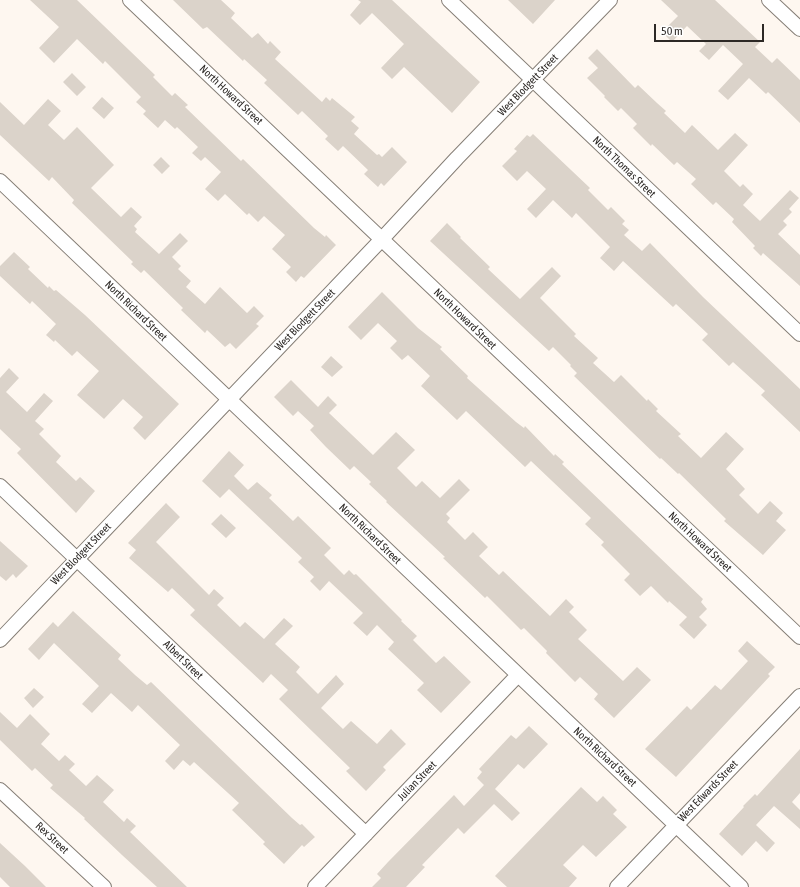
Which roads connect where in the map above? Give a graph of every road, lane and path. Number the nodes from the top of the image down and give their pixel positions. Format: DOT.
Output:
graph roads {
  1 [pos="130,0"];
  2 [pos="449,0"];
  3 [pos="610,0"];
  4 [pos="769,0"];
  5 [pos="800,29"];
  6 [pos="533,80"];
  7 [pos="0,181"];
  8 [pos="382,239"];
  9 [pos="800,334"];
  10 [pos="228,400"];
  11 [pos="0,486"];
  12 [pos="77,558"];
  13 [pos="800,637"];
  14 [pos="0,640"];
  15 [pos="518,675"];
  16 [pos="800,696"];
  17 [pos="0,790"];
  18 [pos="677,824"];
  19 [pos="366,834"];
  20 [pos="104,887"];
  21 [pos="315,887"];
  22 [pos="617,887"];
  23 [pos="741,887"];
  1 -- 8 [label="street, North Howard Street"];
  2 -- 6 [label="street, North Thomas Street"];
  3 -- 6 [label="street, West Blodgett Street"];
  4 -- 5 [label="street"];
  6 -- 8 [label="street, West Blodgett Street"];
  6 -- 9 [label="street, North Thomas Street"];
  7 -- 10 [label="street, North Richard Street"];
  8 -- 10 [label="street, West Blodgett Street"];
  8 -- 13 [label="street, North Howard Street"];
  10 -- 12 [label="street, West Blodgett Street"];
  10 -- 15 [label="street, North Richard Street"];
  11 -- 12 [label="street, Albert Street"];
  12 -- 14 [label="street, West Blodgett Street"];
  12 -- 19 [label="street, Albert Street"];
  15 -- 18 [label="street, North Richard Street"];
  15 -- 19 [label="street, Julian Street"];
  16 -- 18 [label="street, West Edwards Street"];
  17 -- 20 [label="street, Rex Street"];
  18 -- 22 [label="street, West Edwards Street"];
  18 -- 23 [label="street, North Richard Street"];
  19 -- 21 [label="street, Julian Street"];
}
